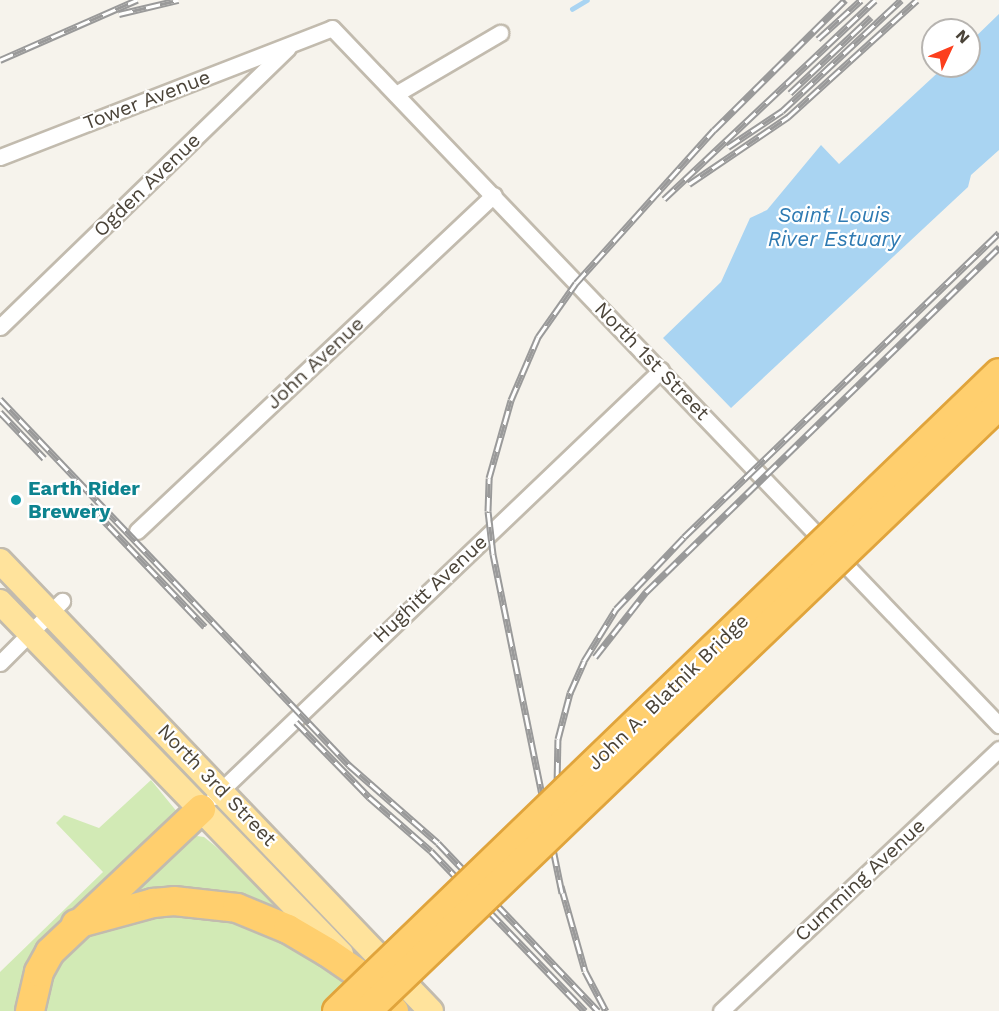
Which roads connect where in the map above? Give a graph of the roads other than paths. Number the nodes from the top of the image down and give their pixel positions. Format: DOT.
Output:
graph roads {
  1 [pos="500,33"];
  2 [pos="295,42"];
  3 [pos="396,94"];
  4 [pos="0,158"];
  5 [pos="494,195"];
  6 [pos="0,327"];
  7 [pos="661,370"];
  8 [pos="999,373"];
  9 [pos="999,405"];
  10 [pos="137,531"];
  11 [pos="0,561"];
  12 [pos="0,602"];
  13 [pos="56,607"];
  14 [pos="30,633"];
  15 [pos="0,663"];
  16 [pos="999,725"];
  17 [pos="999,749"];
  18 [pos="221,789"];
  19 [pos="201,809"];
  20 [pos="76,924"];
  21 [pos="365,978"];
  22 [pos="30,1011"];
  23 [pos="337,1011"];
  24 [pos="367,1011"];
  25 [pos="394,1011"];
  26 [pos="431,1011"];
  27 [pos="721,1011"];
  1 -- 3 [label="street"];
  2 -- 3 [label="street, North 1st Street"];
  2 -- 4 [label="street, Tower Avenue"];
  2 -- 6 [label="street, Ogden Avenue"];
  3 -- 5 [label="street, North 1st Street"];
  5 -- 7 [label="street, North 1st Street"];
  5 -- 10 [label="street, John Avenue"];
  7 -- 16 [label="street, North 1st Street"];
  7 -- 18 [label="street, Hughitt Avenue"];
  8 -- 23 [label="highway, John A. Blatnik Bridge, bridge"];
  9 -- 24 [label="highway, John A. Blatnik Bridge, bridge"];
  11 -- 13 [label="main road, North 3rd Street"];
  12 -- 14 [label="main road, North 3rd Street"];
  13 -- 14 [label="street"];
  13 -- 18 [label="main road, North 3rd Street"];
  14 -- 15 [label="street"];
  14 -- 19 [label="main road, North 3rd Street"];
  17 -- 27 [label="street, Cumming Avenue"];
  18 -- 19 [label="street, Hughitt Avenue"];
  18 -- 26 [label="main road, North 3rd Street"];
  19 -- 20 [label="highway"];
  19 -- 21 [label="main road, North 3rd Street"];
  20 -- 21 [label="highway"];
  20 -- 22 [label="highway"];
  21 -- 25 [label="highway, North 3rd Street"];
}
